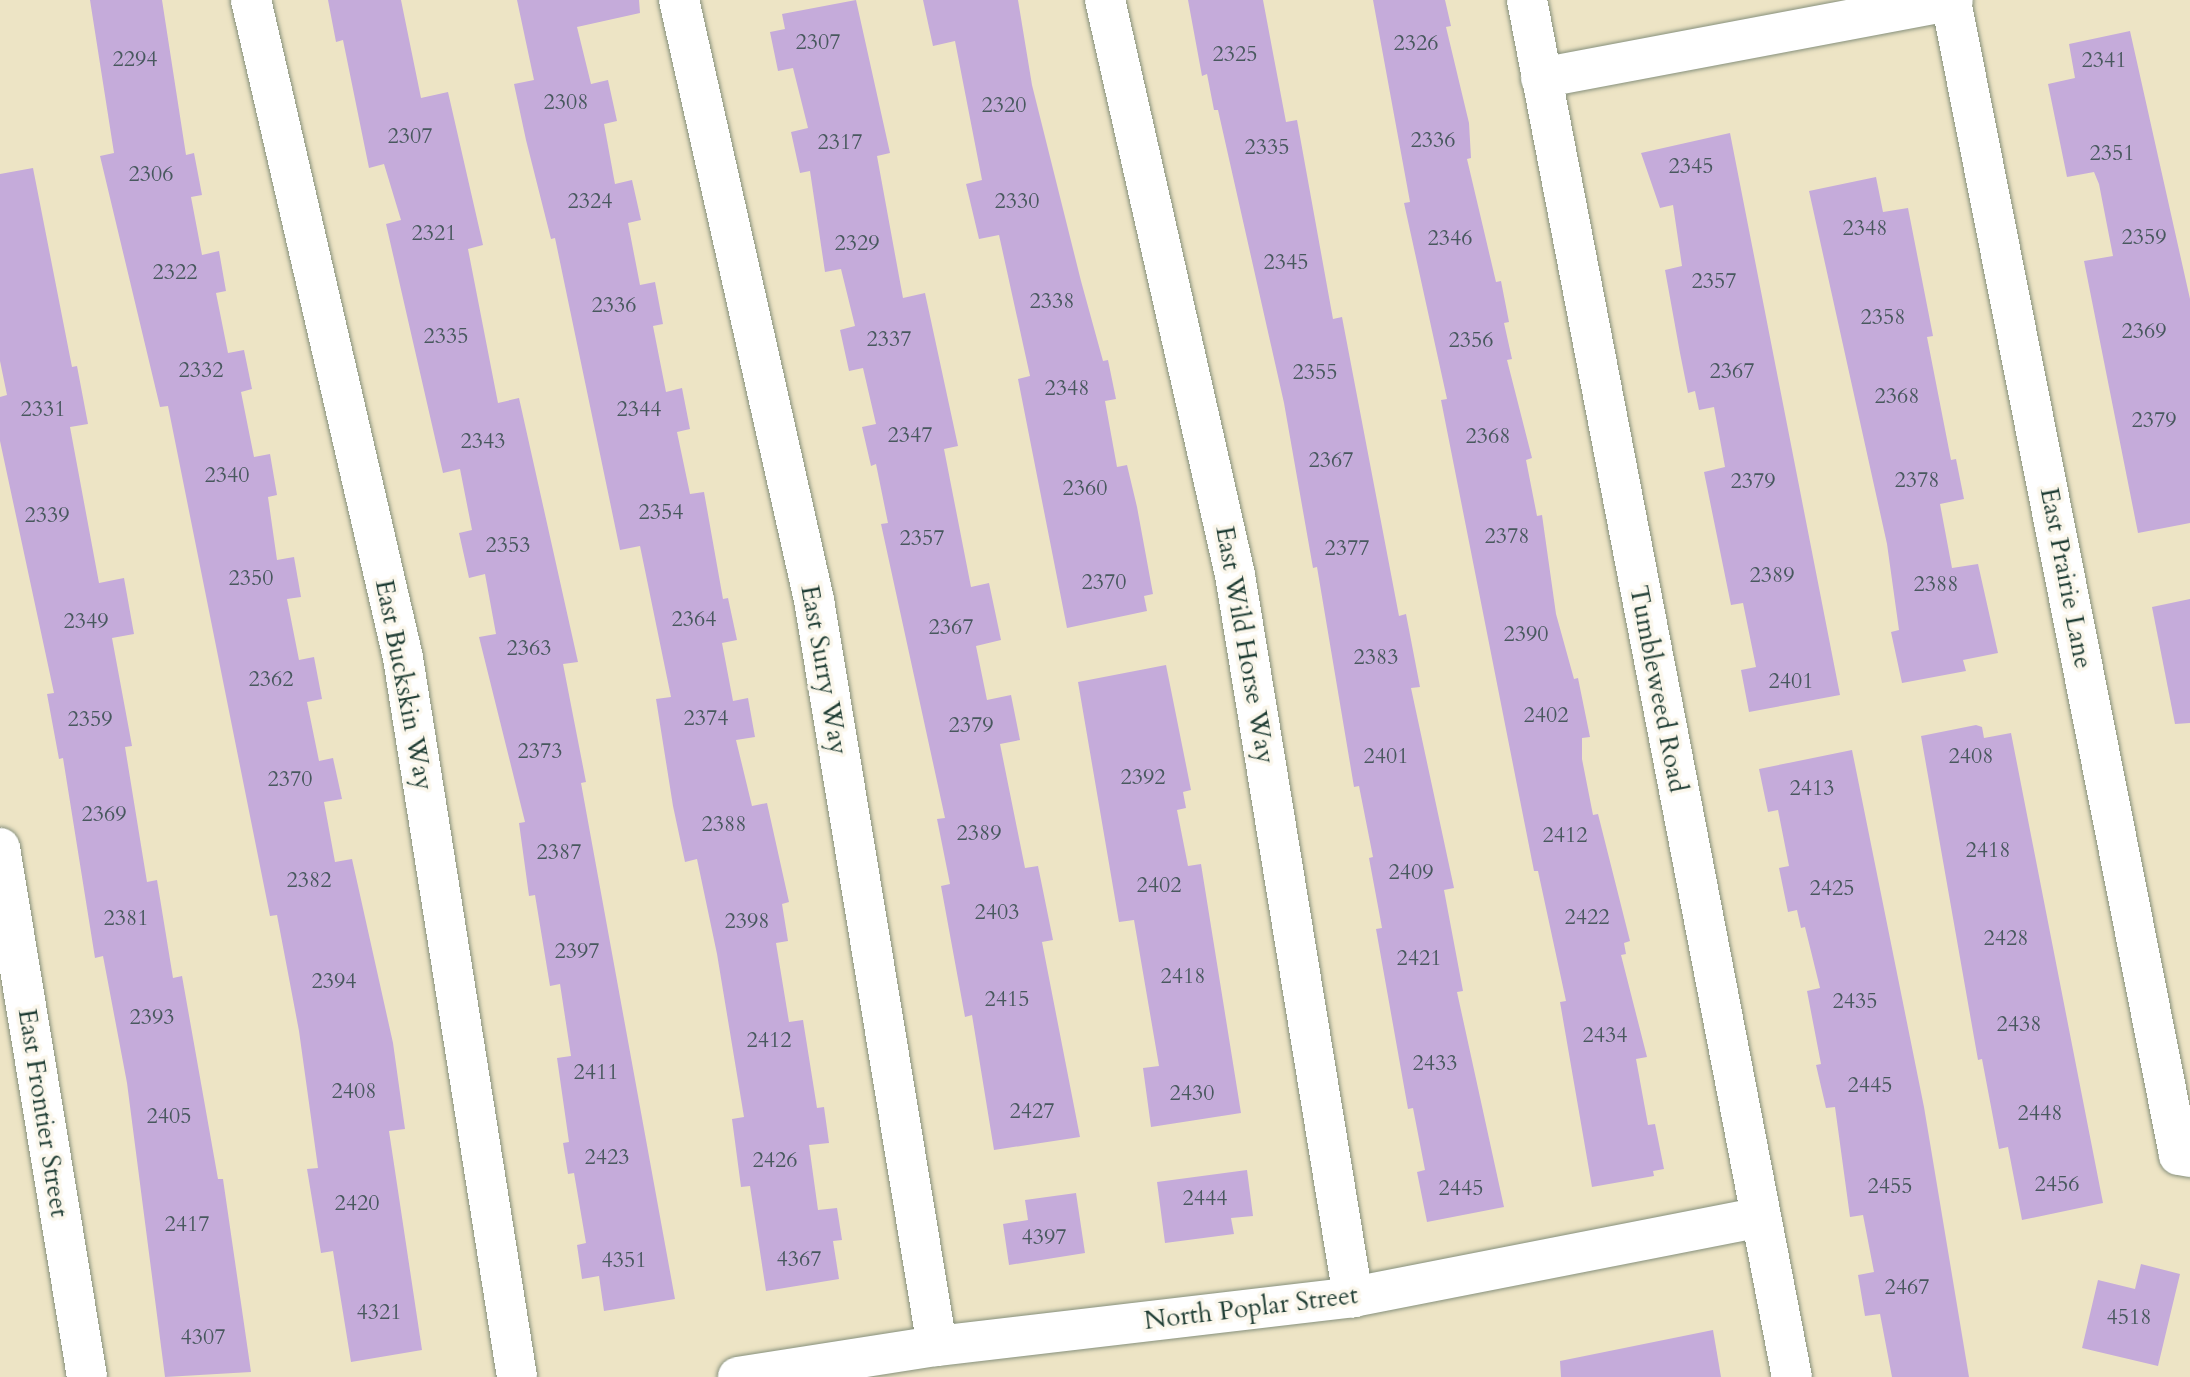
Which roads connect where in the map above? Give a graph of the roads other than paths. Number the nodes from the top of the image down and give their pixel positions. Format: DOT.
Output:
graph roads {
  1 [pos="251,0"];
  2 [pos="679,0"];
  3 [pos="1105,0"];
  4 [pos="1527,0"];
  5 [pos="1952,0"];
  6 [pos="1541,78"];
  7 [pos="0,848"];
  8 [pos="2185,1156"];
  9 [pos="1760,1217"];
  10 [pos="1353,1297"];
  11 [pos="937,1346"];
  12 [pos="87,1377"];
  13 [pos="517,1377"];
  14 [pos="738,1377"];
  15 [pos="1792,1377"];
  1 -- 13 [label="street, East Buckskin Way"];
  2 -- 11 [label="street, East Surry Way"];
  3 -- 10 [label="street, East Wild Horse Way"];
  4 -- 6 [label="street, Tumbleweed Road"];
  5 -- 6 [label="street"];
  5 -- 8 [label="street, East Prairie Lane"];
  6 -- 9 [label="street, Tumbleweed Road"];
  7 -- 12 [label="street, East Frontier Street"];
  9 -- 10 [label="street, North Poplar Street"];
  9 -- 15 [label="street, Tumbleweed Road"];
  10 -- 11 [label="street, North Poplar Street"];
  11 -- 14 [label="street, North Poplar Street"];
}
